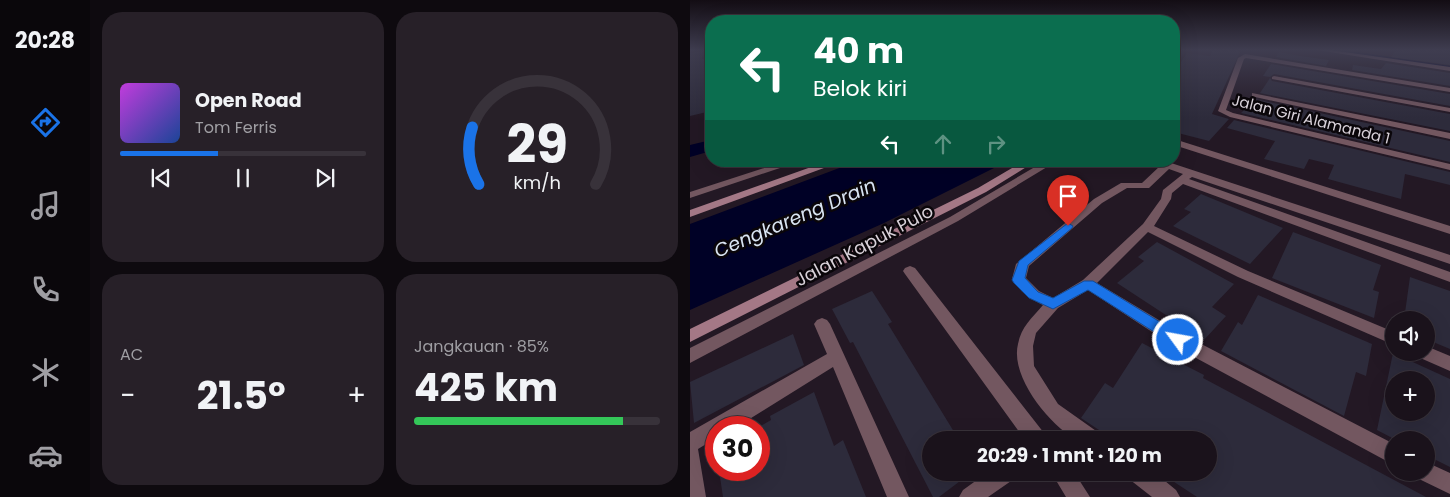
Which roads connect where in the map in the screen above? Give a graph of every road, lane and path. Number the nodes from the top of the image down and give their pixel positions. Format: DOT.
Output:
graph roads {
  1 [pos="1236,73"];
  2 [pos="1349,73"];
  3 [pos="1274,78"];
  4 [pos="1450,90"];
  5 [pos="1255,95"];
  6 [pos="1450,110"];
  7 [pos="1450,136"];
  8 [pos="1180,144"];
  9 [pos="768,167"];
  10 [pos="821,167"];
  11 [pos="1021,167"];
  12 [pos="1042,167"];
  13 [pos="1166,167"];
  14 [pos="1169,167"];
  15 [pos="1450,167"];
  16 [pos="1186,177"];
  17 [pos="690,195"];
  18 [pos="690,214"];
  19 [pos="1146,227"];
  20 [pos="1450,230"];
  21 [pos="1450,260"];
  22 [pos="910,271"];
  23 [pos="1450,277"];
  24 [pos="1088,284"];
  25 [pos="1053,304"];
  26 [pos="822,324"];
  27 [pos="1385,335"];
  28 [pos="690,336"];
  29 [pos="690,356"];
  30 [pos="836,357"];
  31 [pos="1435,357"];
  32 [pos="1450,364"];
  33 [pos="736,416"];
  34 [pos="1030,431"];
  35 [pos="1080,431"];
  36 [pos="705,434"];
  37 [pos="690,443"];
  38 [pos="1385,450"];
  39 [pos="690,454"];
  40 [pos="1435,476"];
  41 [pos="994,481"];
  42 [pos="1067,481"];
  43 [pos="1148,481"];
  44 [pos="1450,484"];
  45 [pos="695,497"];
  46 [pos="898,497"];
  47 [pos="970,497"];
  48 [pos="1079,497"];
  49 [pos="1169,497"];
  1 -- 15 [label="street, Jalan Giri Alamanda 1"];
  2 -- 4 [label="street, Jalan Giri Alamanda 1"];
  3 -- 6 [label="street"];
  5 -- 7 [label="street"];
  8 -- 20 [label="street"];
  9 -- 17 [label="street"];
  10 -- 18 [label="main road"];
  11 -- 28 [label="main road, Jalan Kapuk Pulo"];
  12 -- 29 [label="street, Jalan Kapuk Pulo"];
  13 -- 25 [label="street"];
  14 -- 16 [label="street"];
  16 -- 19 [label="street"];
  16 -- 21 [label="street"];
  16 -- 23 [label="street"];
  19 -- 24 [label="street"];
  19 -- 27 [label="street"];
  22 -- 34 [label="street"];
  24 -- 25 [label="street"];
  24 -- 38 [label="street"];
  25 -- 35 [label="street"];
  26 -- 30 [label="street"];
  30 -- 33 [label="street"];
  30 -- 46 [label="street"];
  31 -- 32 [label="street"];
  36 -- 37 [label="street"];
  39 -- 45 [label="street"];
  40 -- 44 [label="street"];
  41 -- 47 [label="street"];
  42 -- 48 [label="street"];
  43 -- 49 [label="street"];
}
